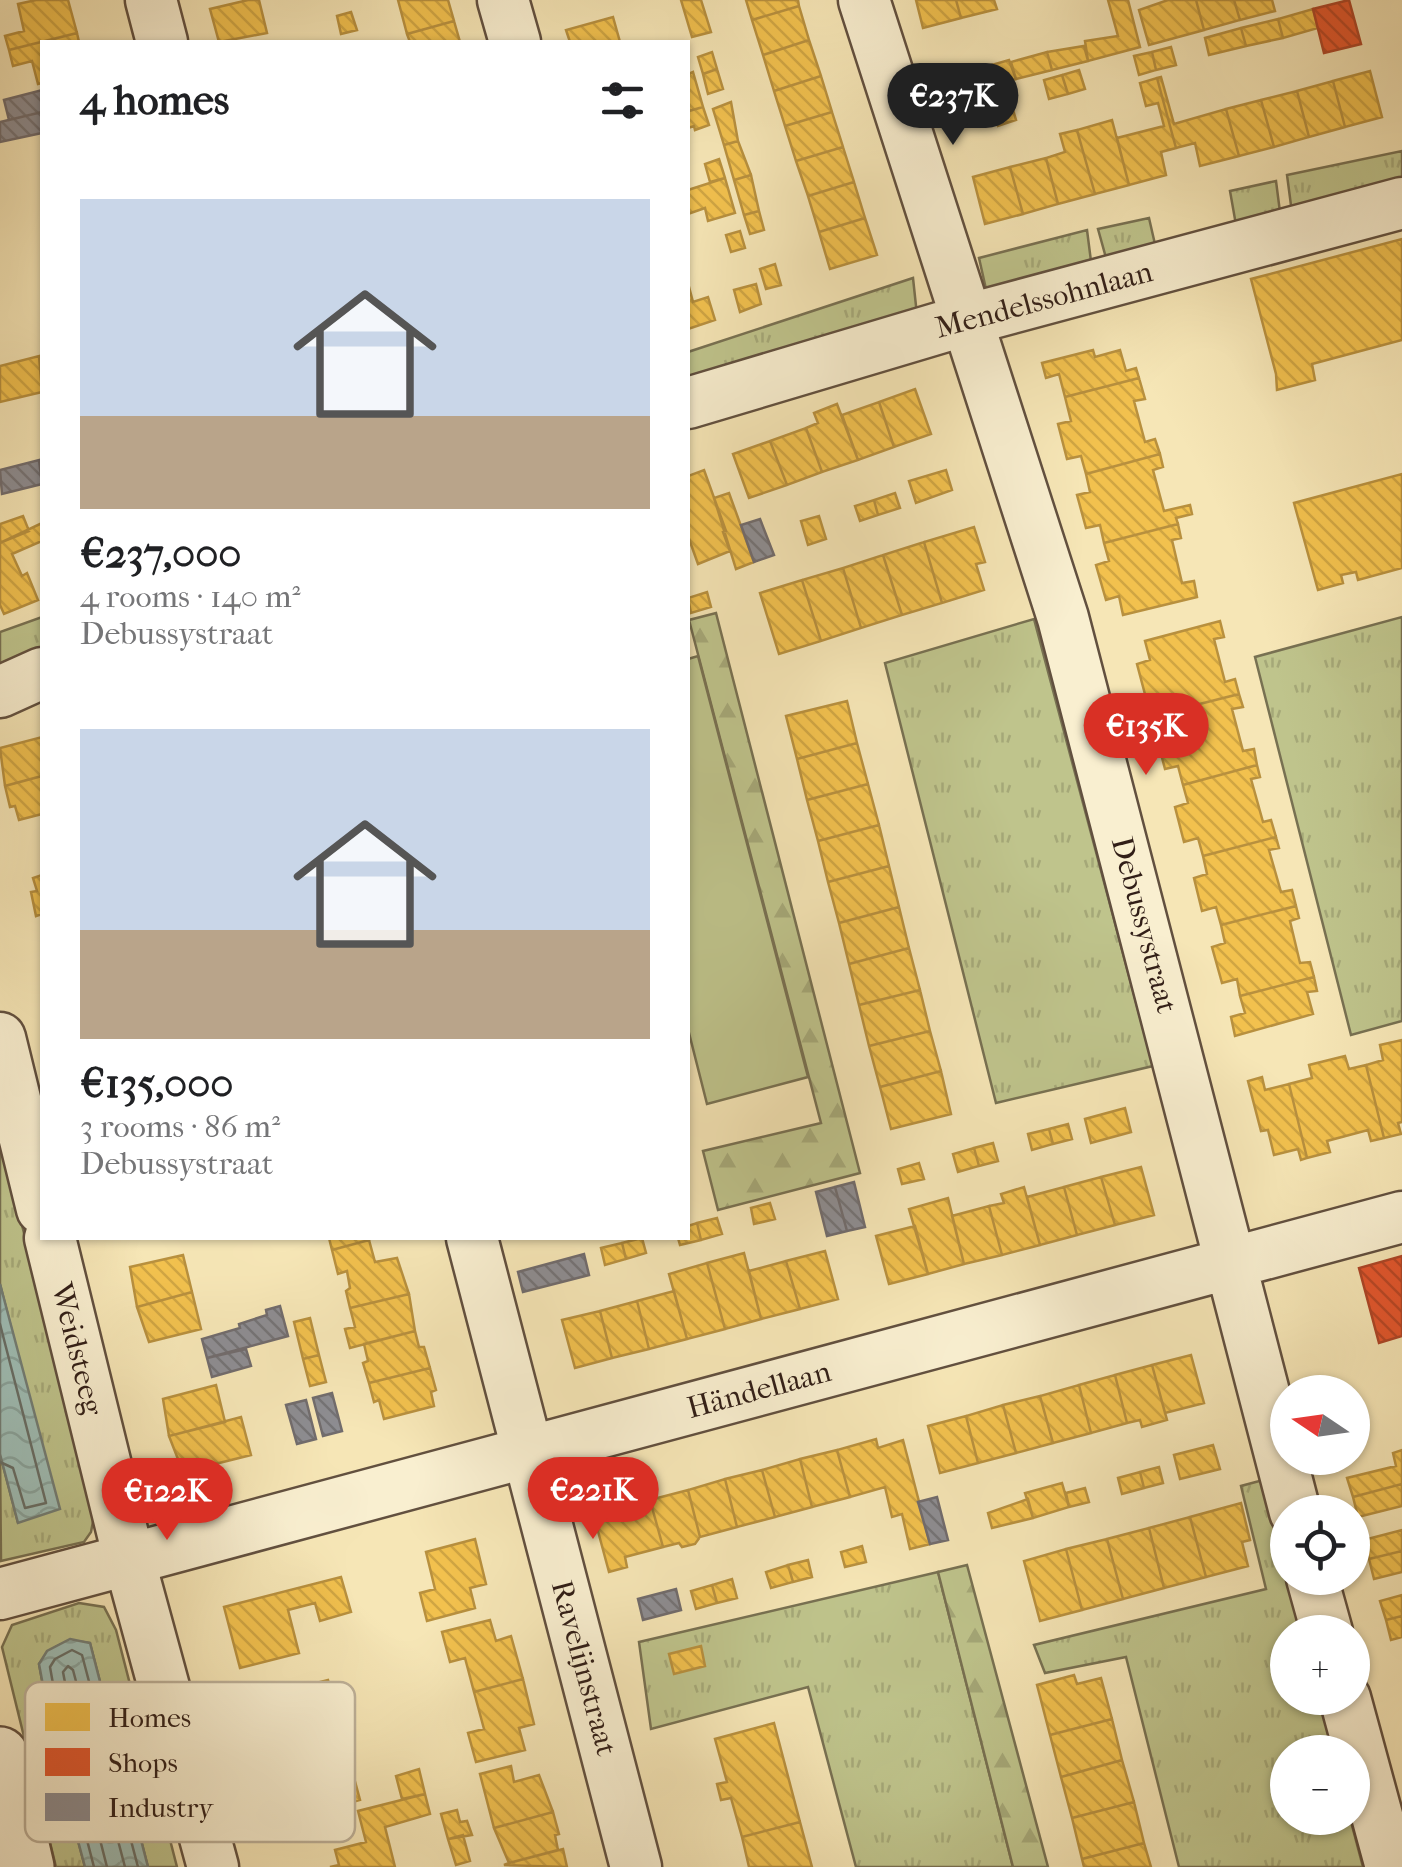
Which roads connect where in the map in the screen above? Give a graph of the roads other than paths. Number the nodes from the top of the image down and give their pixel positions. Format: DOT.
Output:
graph roads {
  1 [pos="151,0"];
  2 [pos="503,0"];
  3 [pos="864,0"];
  4 [pos="161,40"];
  5 [pos="513,40"];
  6 [pos="1402,203"];
  7 [pos="966,320"];
  8 [pos="690,402"];
  9 [pos="40,674"];
  10 [pos="0,692"];
  11 [pos="0,1038"];
  12 [pos="40,1201"];
  13 [pos="1402,1217"];
  14 [pos="50,1240"];
  15 [pos="473,1240"];
  16 [pos="1229,1264"];
  17 [pos="528,1452"];
  18 [pos="1290,1495"];
  19 [pos="129,1558"];
  20 [pos="0,1594"];
  21 [pos="163,1682"];
  22 [pos="1350,1715"];
  23 [pos="0,1755"];
  24 [pos="206,1842"];
  25 [pos="26,1867"];
  26 [pos="213,1867"];
  27 [pos="636,1867"];
  28 [pos="1391,1867"];
  1 -- 4 [label="street"];
  2 -- 5 [label="street"];
  3 -- 7 [label="street, Debussystraat"];
  6 -- 7 [label="street, Mendelssohnlaan"];
  7 -- 8 [label="street, Mendelssohnlaan"];
  7 -- 16 [label="street, Debussystraat"];
  9 -- 10 [label="street"];
  11 -- 12 [label="street"];
  13 -- 16 [label="street, Händellaan"];
  14 -- 19 [label="street, Weidsteeg"];
  15 -- 17 [label="street, Ravelijnstraat"];
  16 -- 17 [label="street, Händellaan"];
  16 -- 18 [label="street, Debussystraat"];
  17 -- 19 [label="street, Händellaan"];
  17 -- 27 [label="street, Ravelijnstraat"];
  19 -- 20 [label="street, Händellaan"];
  19 -- 21 [label="street, Weidsteeg"];
  22 -- 28 [label="street"];
  23 -- 25 [label="street"];
  24 -- 26 [label="street, Weidsteeg"];
}
